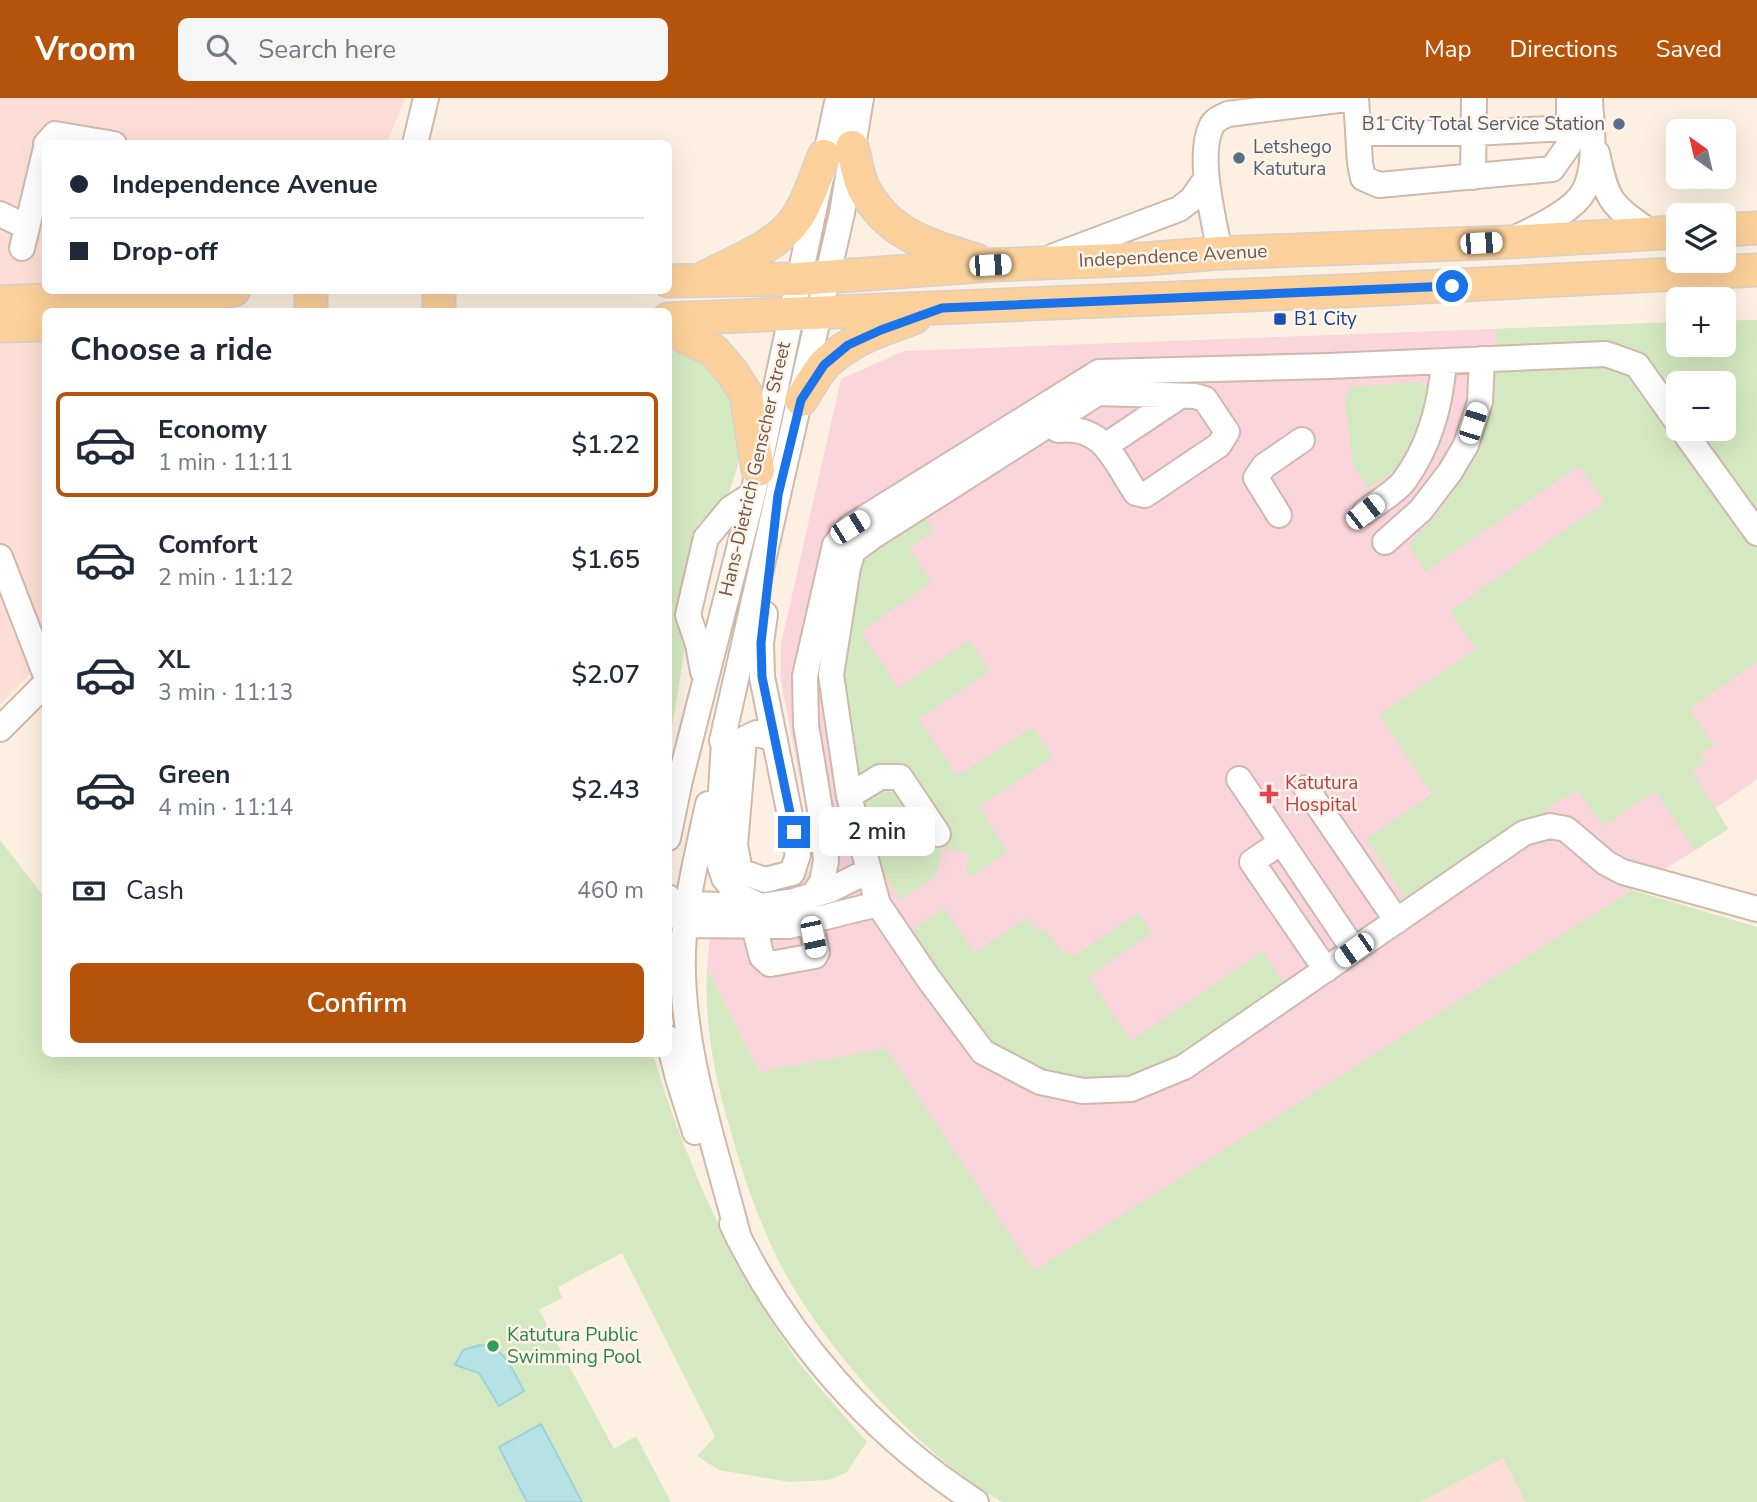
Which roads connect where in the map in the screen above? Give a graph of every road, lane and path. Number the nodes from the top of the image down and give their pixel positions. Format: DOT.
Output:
graph roads {
  1 [pos="426,98"];
  2 [pos="838,98"];
  3 [pos="861,98"];
  4 [pos="1355,98"];
  5 [pos="1474,98"];
  6 [pos="1252,103"];
  7 [pos="1581,109"];
  8 [pos="1358,133"];
  9 [pos="1473,133"];
  10 [pos="50,140"];
  11 [pos="86,140"];
  12 [pos="416,140"];
  13 [pos="838,152"];
  14 [pos="42,163"];
  15 [pos="1473,177"];
  16 [pos="1206,178"];
  17 [pos="0,214"];
  18 [pos="1757,228"];
  19 [pos="1736,229"];
  20 [pos="1666,233"];
  21 [pos="1508,242"];
  22 [pos="1220,253"];
  23 [pos="1036,262"];
  24 [pos="990,265"];
  25 [pos="1757,270"];
  26 [pos="813,277"];
  27 [pos="702,279"];
  28 [pos="672,281"];
  29 [pos="194,294"];
  30 [pos="0,302"];
  31 [pos="942,308"];
  32 [pos="804,313"];
  33 [pos="672,319"];
  34 [pos="42,325"];
  35 [pos="0,326"];
  36 [pos="672,332"];
  37 [pos="1482,359"];
  38 [pos="1444,361"];
  39 [pos="1131,372"];
  40 [pos="1097,393"];
  41 [pos="1180,396"];
  42 [pos="801,400"];
  43 [pos="1666,406"];
  44 [pos="1058,430"];
  45 [pos="1302,440"];
  46 [pos="1691,441"];
  47 [pos="1105,446"];
  48 [pos="756,482"];
  49 [pos="778,495"];
  50 [pos="1365,512"];
  51 [pos="1279,515"];
  52 [pos="1757,533"];
  53 [pos="1385,542"];
  54 [pos="0,557"];
  55 [pos="42,666"];
  56 [pos="42,687"];
  57 [pos="704,687"];
  58 [pos="725,726"];
  59 [pos="0,729"];
  60 [pos="775,740"];
  61 [pos="1239,779"];
  62 [pos="1306,788"];
  63 [pos="849,796"];
  64 [pos="672,819"];
  65 [pos="938,834"];
  66 [pos="1281,842"];
  67 [pos="868,870"];
  68 [pos="813,895"];
  69 [pos="878,904"];
  70 [pos="762,905"];
  71 [pos="1757,909"];
  72 [pos="678,917"];
  73 [pos="1397,921"];
  74 [pos="810,922"];
  75 [pos="1354,950"];
  76 [pos="1326,970"];
  77 [pos="672,1054"];
  78 [pos="739,1239"];
  79 [pos="976,1502"];
  1 -- 12 [label="street"];
  2 -- 13 [label="street, Hans-Dietrich Genscher Street"];
  3 -- 13 [label="street, Hans-Dietrich Genscher Street"];
  4 -- 6 [label="street"];
  4 -- 8 [label="street"];
  5 -- 9 [label="street"];
  6 -- 16 [label="street"];
  7 -- 9 [label="street"];
  7 -- 15 [label="street"];
  7 -- 20 [label="street"];
  7 -- 21 [label="street"];
  8 -- 9 [label="street"];
  8 -- 15 [label="street"];
  9 -- 15 [label="street"];
  10 -- 11 [label="street"];
  13 -- 24 [label="main road"];
  13 -- 26 [label="street, Hans-Dietrich Genscher Street"];
  13 -- 27 [label="main road"];
  14 -- 17 [label="street"];
  16 -- 22 [label="street"];
  16 -- 23 [label="street"];
  18 -- 19 [label="main road"];
  20 -- 21 [label="main road, Independence Avenue"];
  21 -- 22 [label="main road, Independence Avenue"];
  22 -- 23 [label="main road, Independence Avenue"];
  23 -- 24 [label="main road, Independence Avenue"];
  24 -- 26 [label="main road, Independence Avenue"];
  25 -- 31 [label="main road"];
  26 -- 27 [label="main road, Independence Avenue"];
  26 -- 32 [label="street, Hans-Dietrich Genscher Street"];
  27 -- 28 [label="main road, Independence Avenue"];
  29 -- 30 [label="main road"];
  31 -- 32 [label="main road"];
  31 -- 42 [label="main road"];
  32 -- 33 [label="main road"];
  32 -- 42 [label="street, Hans-Dietrich Genscher Street"];
  32 -- 48 [label="street, Hans-Dietrich Genscher Street"];
  34 -- 35 [label="main road"];
  36 -- 48 [label="main road"];
  37 -- 38 [label="street"];
  37 -- 43 [label="street"];
  37 -- 53 [label="street"];
  38 -- 39 [label="street"];
  38 -- 50 [label="street"];
  39 -- 40 [label="street"];
  39 -- 68 [label="street"];
  40 -- 41 [label="street"];
  40 -- 63 [label="street"];
  41 -- 47 [label="street"];
  41 -- 47 [label="street"];
  42 -- 49 [label="street, Hans-Dietrich Genscher Street"];
  44 -- 47 [label="street"];
  45 -- 51 [label="street"];
  46 -- 52 [label="street"];
  48 -- 57 [label="street, Hans-Dietrich Genscher Street"];
  48 -- 57 [label="street"];
  49 -- 58 [label="street, Hans-Dietrich Genscher Street"];
  49 -- 60 [label="street"];
  54 -- 55 [label="street"];
  56 -- 59 [label="street"];
  57 -- 64 [label="street, Hans-Dietrich Genscher Street"];
  58 -- 70 [label="street"];
  58 -- 72 [label="street, Hans-Dietrich Genscher Street"];
  60 -- 70 [label="street"];
  60 -- 70 [label="street"];
  61 -- 66 [label="street"];
  62 -- 73 [label="street"];
  63 -- 65 [label="street"];
  63 -- 67 [label="street"];
  66 -- 75 [label="street"];
  66 -- 76 [label="street"];
  67 -- 68 [label="street"];
  67 -- 69 [label="street"];
  68 -- 70 [label="street"];
  69 -- 74 [label="street"];
  69 -- 76 [label="street"];
  70 -- 72 [label="street"];
  70 -- 74 [label="street"];
  70 -- 74 [label="street"];
  71 -- 73 [label="street"];
  72 -- 78 [label="street, Hans-Dietrich Genscher Street"];
  73 -- 75 [label="street"];
  75 -- 76 [label="street"];
  77 -- 78 [label="street, Hans-Dietrich Genscher Street"];
  78 -- 79 [label="street, Hans-Dietrich Genscher Street"];
}
